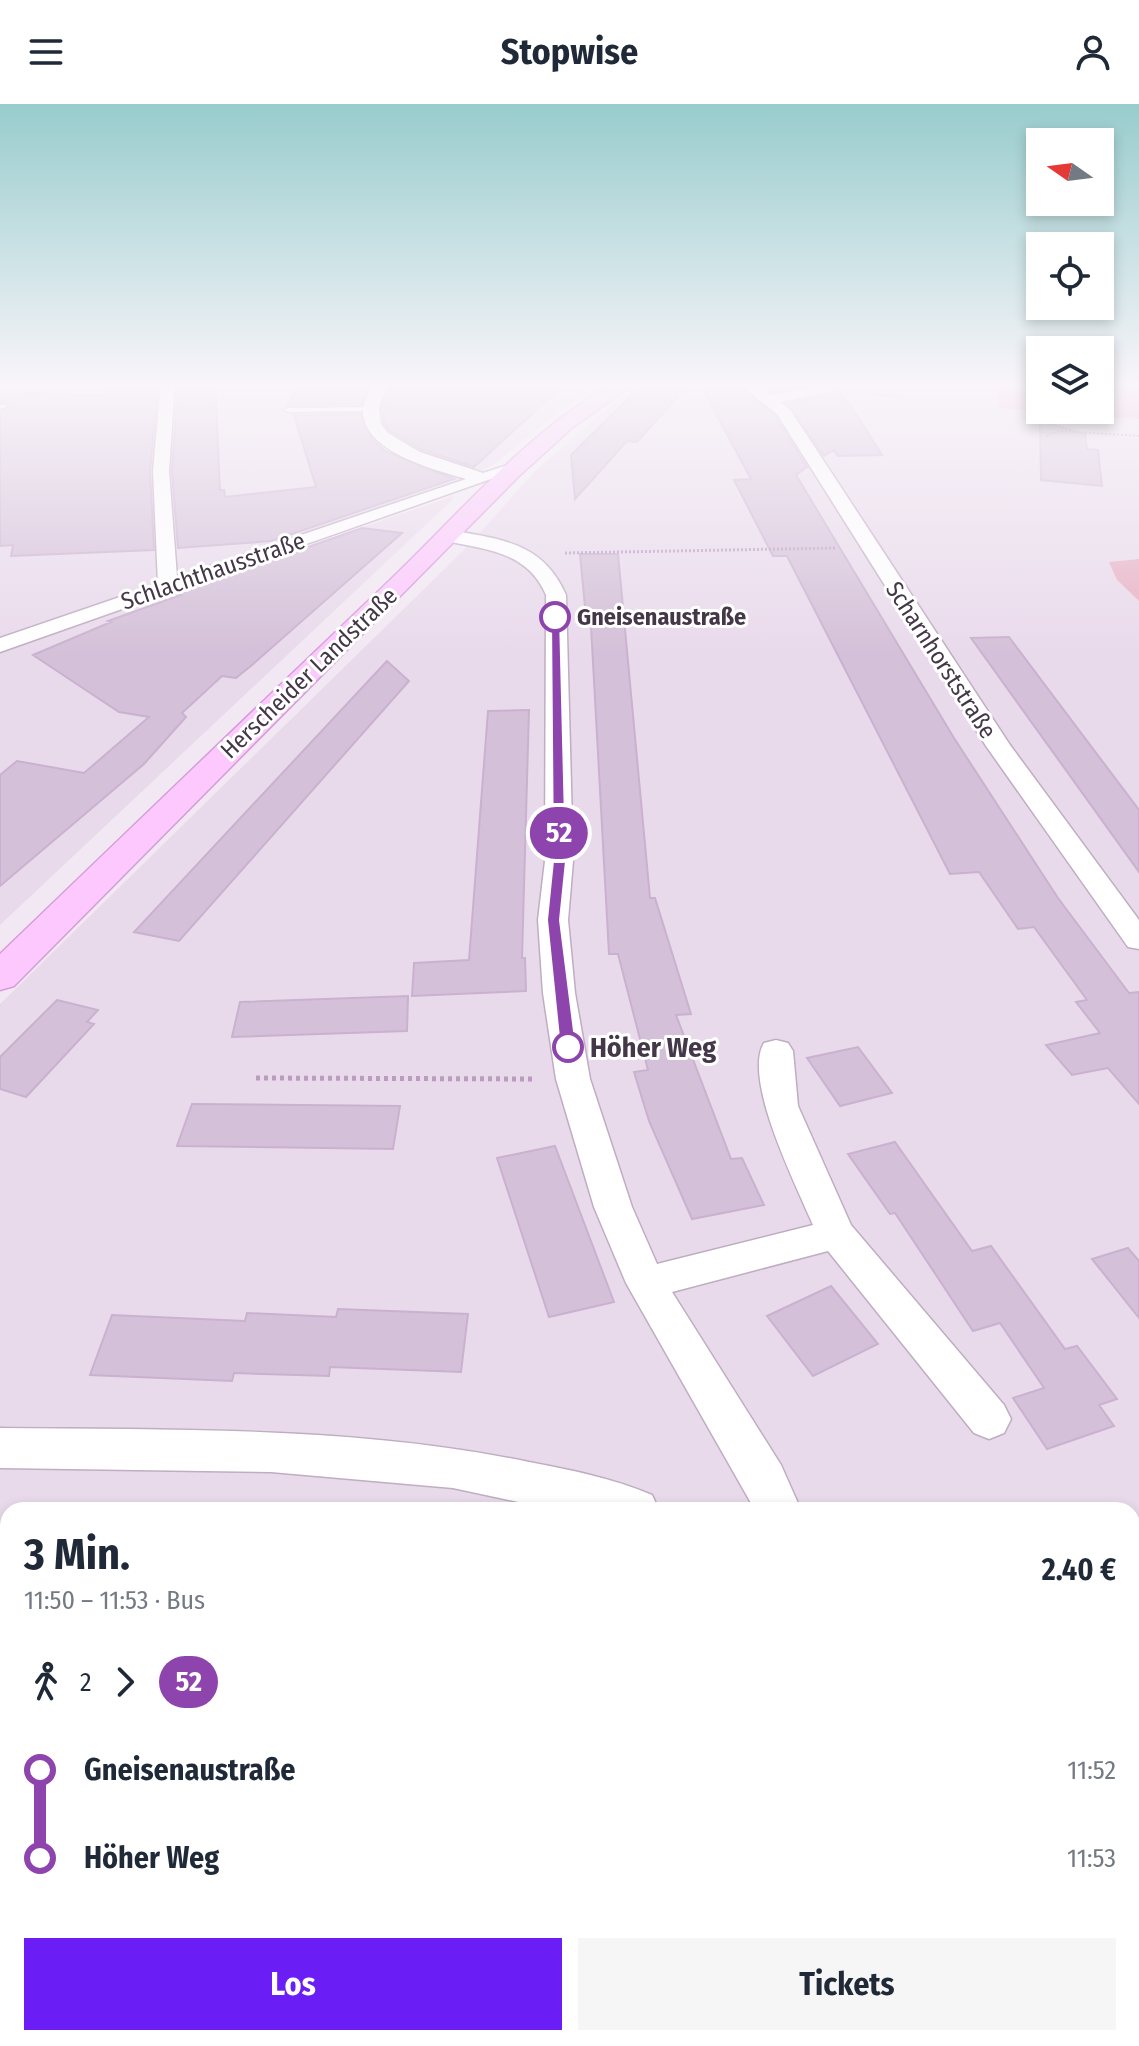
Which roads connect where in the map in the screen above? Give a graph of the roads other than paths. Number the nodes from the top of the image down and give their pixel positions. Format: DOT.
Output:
graph roads {
  1 [pos="161,473"];
  2 [pos="463,473"];
  3 [pos="499,473"];
  4 [pos="511,473"];
  5 [pos="822,473"];
  6 [pos="481,478"];
  7 [pos="449,536"];
  8 [pos="168,587"];
  9 [pos="0,645"];
  10 [pos="1139,940"];
  11 [pos="0,977"];
  12 [pos="776,1051"];
  13 [pos="836,1234"];
  14 [pos="646,1283"];
  15 [pos="989,1419"];
  16 [pos="0,1448"];
  17 [pos="617,1502"];
  18 [pos="775,1502"];
  1 -- 8 [label="street"];
  2 -- 6 [label="street"];
  3 -- 6 [label="street, Schlachthausstraße"];
  4 -- 7 [label="main road, Herscheider Landstraße"];
  5 -- 10 [label="street, Scharnhorststraße"];
  6 -- 8 [label="street, Schlachthausstraße"];
  7 -- 11 [label="main road, Herscheider Landstraße"];
  7 -- 14 [label="street"];
  8 -- 9 [label="street, Schlachthausstraße"];
  12 -- 13 [label="street"];
  13 -- 14 [label="street"];
  13 -- 15 [label="street"];
  14 -- 18 [label="street"];
  16 -- 17 [label="street"];
}
